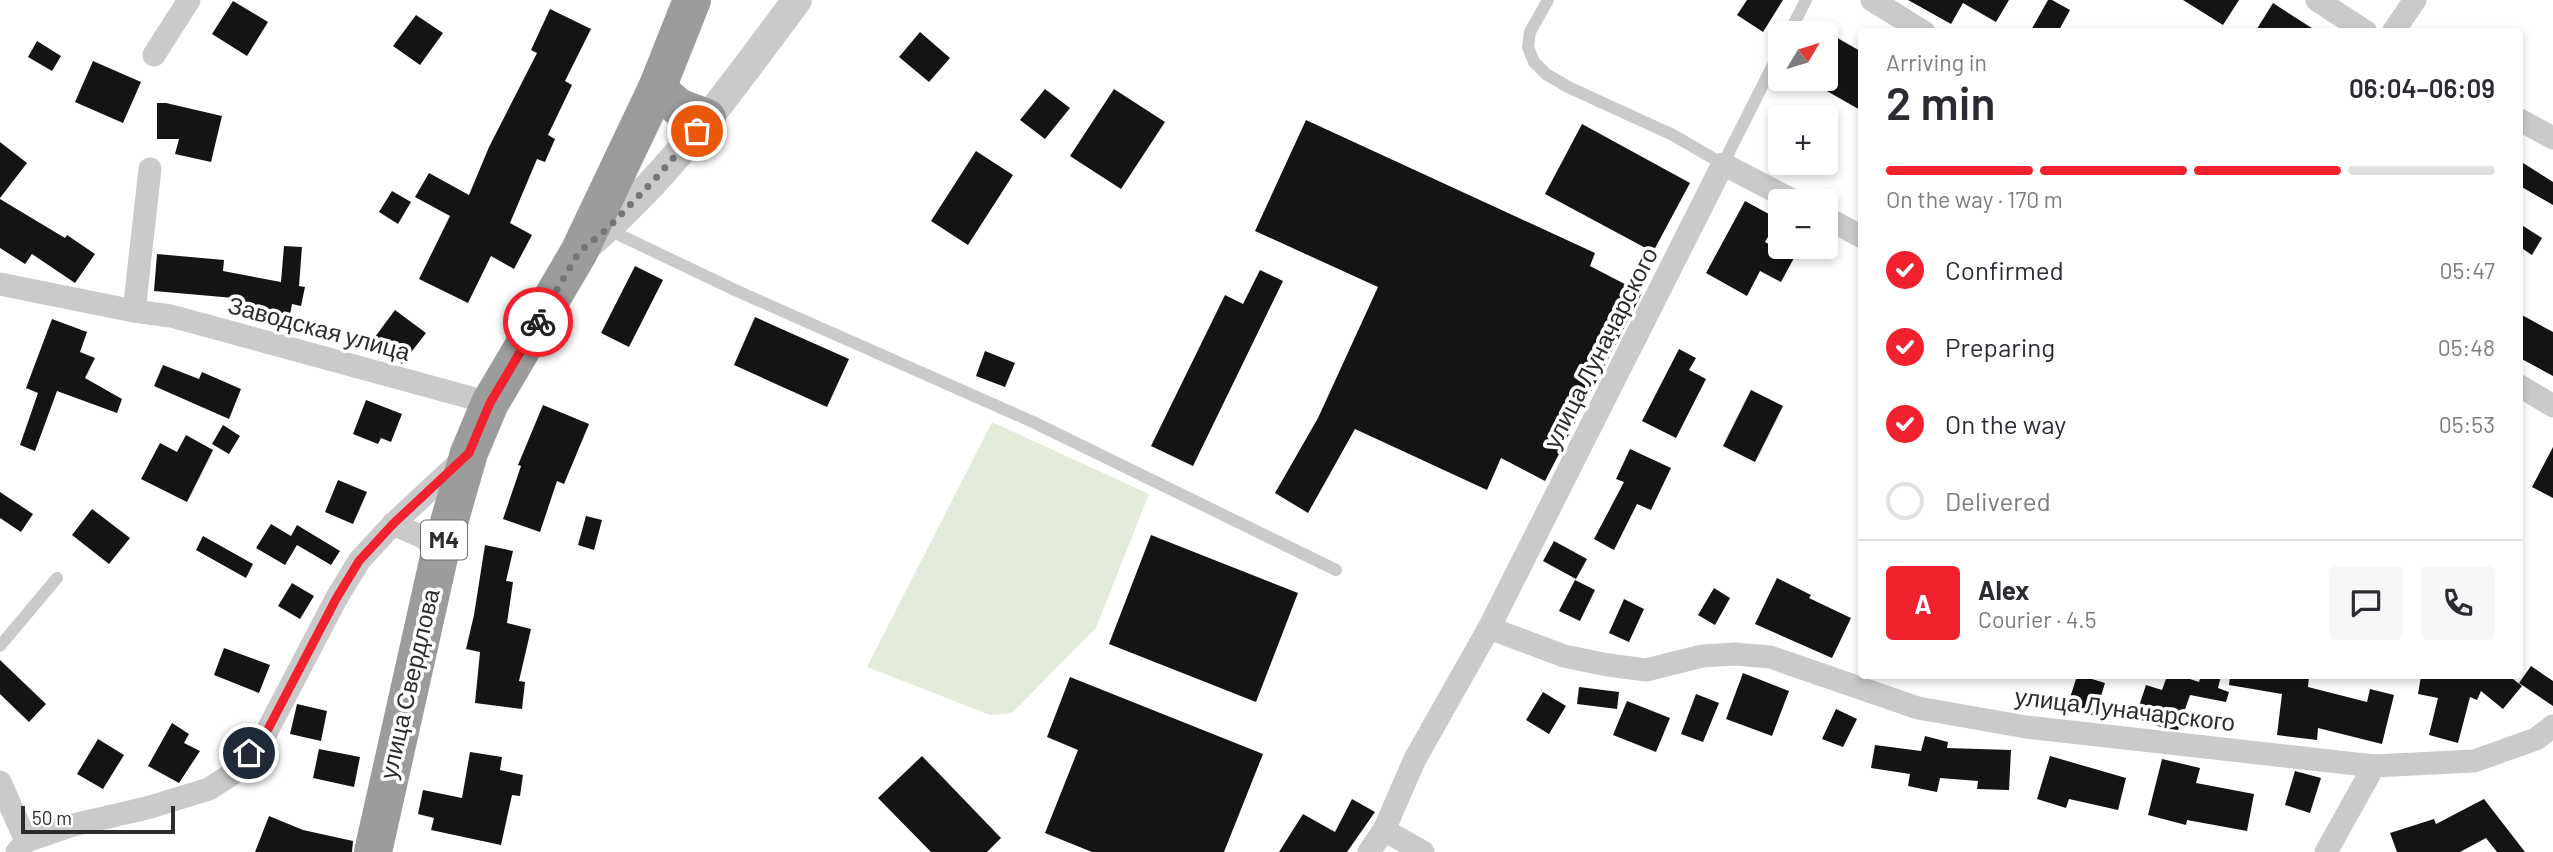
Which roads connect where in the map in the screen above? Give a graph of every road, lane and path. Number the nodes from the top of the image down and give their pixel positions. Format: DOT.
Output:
graph roads {
  1 [pos="189,0"];
  2 [pos="692,0"];
  3 [pos="797,0"];
  4 [pos="1548,0"];
  5 [pos="1806,0"];
  6 [pos="1872,0"];
  7 [pos="2317,0"];
  8 [pos="2415,0"];
  9 [pos="1795,21"];
  10 [pos="1918,28"];
  11 [pos="2361,28"];
  12 [pos="2396,28"];
  13 [pos="154,55"];
  14 [pos="1768,75"];
  15 [pos="657,88"];
  16 [pos="707,118"];
  17 [pos="2523,122"];
  18 [pos="2553,138"];
  19 [pos="1723,164"];
  20 [pos="150,169"];
  21 [pos="1771,189"];
  22 [pos="1838,225"];
  23 [pos="1858,235"];
  24 [pos="593,240"];
  25 [pos="0,284"];
  26 [pos="134,311"];
  27 [pos="2523,388"];
  28 [pos="490,403"];
  29 [pos="2553,405"];
  30 [pos="469,453"];
  31 [pos="393,524"];
  32 [pos="439,557"];
  33 [pos="1336,570"];
  34 [pos="57,578"];
  35 [pos="1489,628"];
  36 [pos="0,646"];
  37 [pos="2553,726"];
  38 [pos="2374,766"];
  39 [pos="0,782"];
  40 [pos="1384,830"];
  41 [pos="21,847"];
  42 [pos="2329,850"];
  43 [pos="373,852"];
  44 [pos="1368,852"];
  45 [pos="1423,852"];
  1 -- 13 [label="street"];
  2 -- 15 [label="highway, M4"];
  3 -- 16 [label="street, улица Свердлова"];
  4 -- 19 [label="lane"];
  5 -- 9 [label="lane"];
  6 -- 10 [label="street"];
  7 -- 11 [label="street"];
  8 -- 12 [label="street"];
  14 -- 19 [label="lane"];
  15 -- 16 [label="highway"];
  15 -- 24 [label="highway, M4"];
  16 -- 24 [label="street, улица Свердлова"];
  17 -- 18 [label="street"];
  19 -- 21 [label="street"];
  19 -- 35 [label="street, улица Луначарского"];
  20 -- 26 [label="street"];
  22 -- 23 [label="street"];
  24 -- 28 [label="highway, улица Свердлова / M4"];
  24 -- 33 [label="lane"];
  25 -- 26 [label="street, Заводская улица"];
  26 -- 28 [label="street, Заводская улица"];
  27 -- 29 [label="street"];
  28 -- 30 [label="highway, улица Свердлова / M4"];
  30 -- 31 [label="street"];
  30 -- 32 [label="highway, улица Свердлова / M4"];
  31 -- 32 [label="street"];
  31 -- 41 [label="street"];
  32 -- 43 [label="highway, улица Свердлова / M4"];
  34 -- 36 [label="lane"];
  35 -- 38 [label="street, улица Луначарского"];
  35 -- 40 [label="street, улица Луначарского"];
  37 -- 38 [label="street, улица Луначарского"];
  38 -- 42 [label="street"];
  39 -- 41 [label="street"];
  40 -- 44 [label="street, улица Луначарского"];
  40 -- 45 [label="street"];
}
